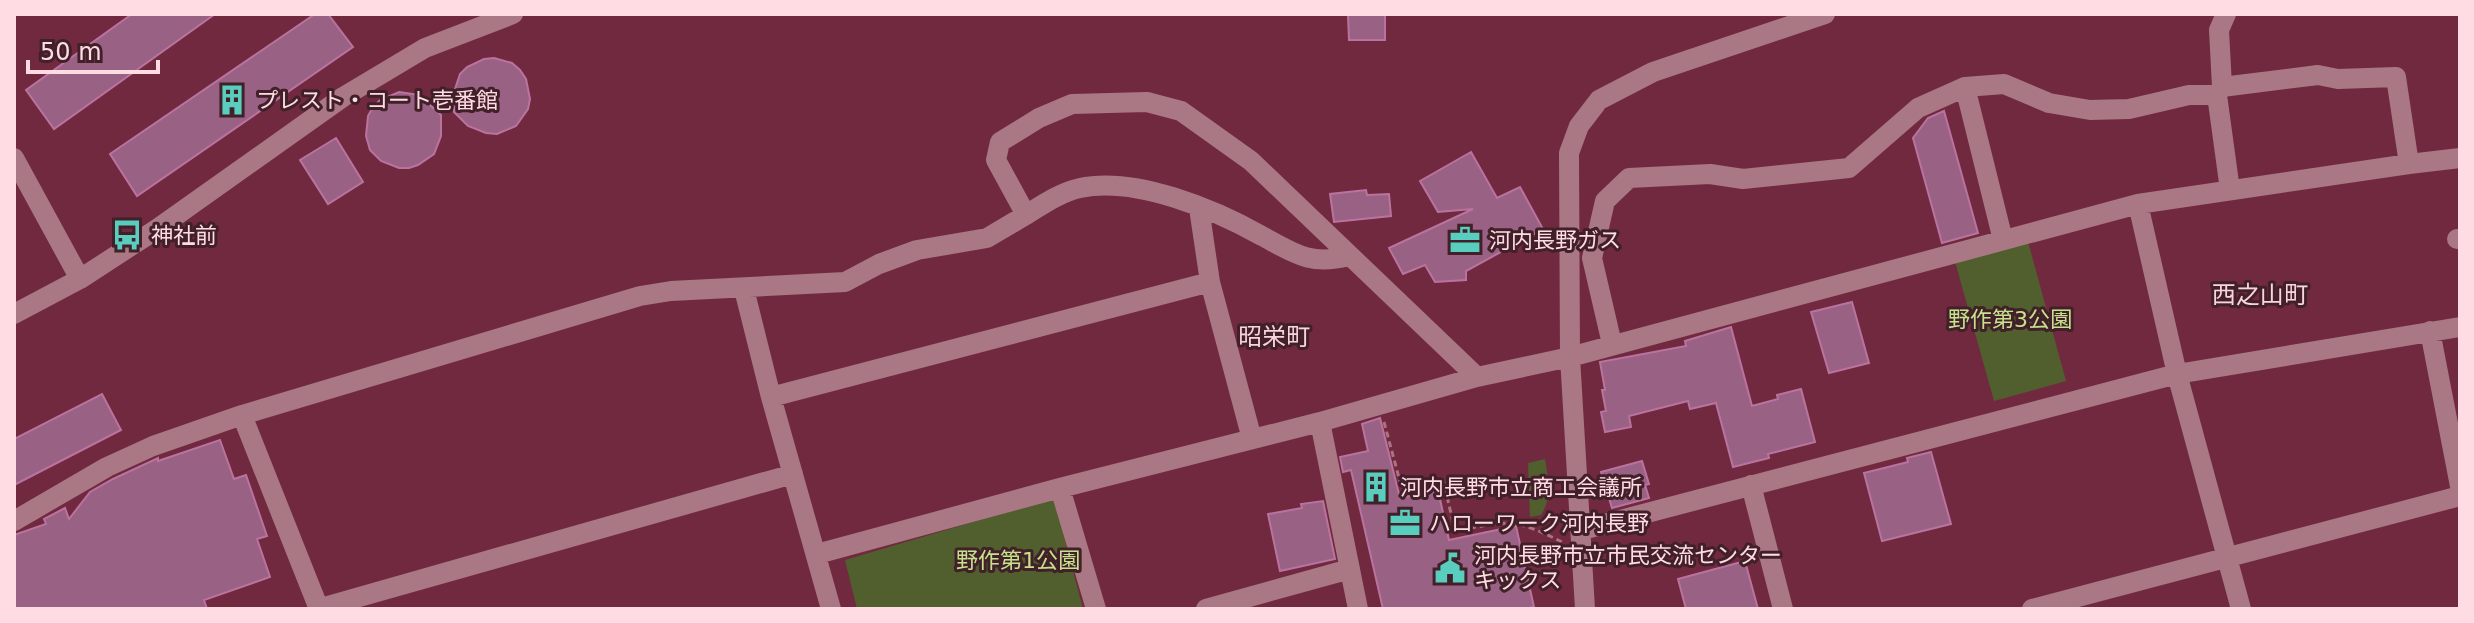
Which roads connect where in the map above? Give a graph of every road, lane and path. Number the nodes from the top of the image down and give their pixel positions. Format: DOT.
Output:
graph roads {
  1 [pos="513,14"];
  2 [pos="1825,14"];
  3 [pos="2226,14"];
  4 [pos="1965,87"];
  5 [pos="2220,91"];
  6 [pos="14,158"];
  7 [pos="2460,158"];
  8 [pos="2409,164"];
  9 [pos="2230,190"];
  10 [pos="2138,204"];
  11 [pos="1199,208"];
  12 [pos="1026,215"];
  13 [pos="2003,240"];
  14 [pos="1348,256"];
  15 [pos="80,279"];
  16 [pos="1210,282"];
  17 [pos="744,289"];
  18 [pos="14,314"];
  19 [pos="2460,327"];
  20 [pos="2430,331"];
  21 [pos="1612,344"];
  22 [pos="1570,357"];
  23 [pos="2177,374"];
  24 [pos="1477,377"];
  25 [pos="771,397"];
  26 [pos="1379,405"];
  27 [pos="242,415"];
  28 [pos="1320,422"];
  29 [pos="1252,439"];
  30 [pos="793,474"];
  31 [pos="1751,485"];
  32 [pos="2460,486"];
  33 [pos="1060,488"];
  34 [pos="2460,496"];
  35 [pos="14,521"];
  36 [pos="1582,530"];
  37 [pos="1564,543"];
  38 [pos="817,554"];
  39 [pos="2226,557"];
  40 [pos="1350,569"];
  41 [pos="318,609"];
  42 [pos="831,609"];
  43 [pos="1096,609"];
  44 [pos="1206,609"];
  45 [pos="1358,609"];
  46 [pos="1585,609"];
  47 [pos="1783,609"];
  48 [pos="2032,609"];
  49 [pos="2241,609"];
  1 -- 15 [label="street"];
  2 -- 22 [label="street"];
  3 -- 5 [label="street"];
  4 -- 5 [label="street"];
  4 -- 13 [label="street"];
  4 -- 21 [label="street"];
  5 -- 8 [label="street"];
  5 -- 9 [label="street"];
  6 -- 15 [label="street"];
  7 -- 8 [label="street"];
  8 -- 9 [label="street"];
  9 -- 10 [label="street"];
  10 -- 13 [label="street"];
  10 -- 23 [label="street"];
  11 -- 12 [label="street"];
  11 -- 14 [label="street"];
  11 -- 16 [label="street"];
  12 -- 14 [label="street"];
  12 -- 17 [label="street"];
  13 -- 21 [label="street"];
  14 -- 24 [label="street"];
  15 -- 18 [label="street"];
  16 -- 25 [label="street"];
  16 -- 29 [label="street"];
  17 -- 25 [label="street"];
  17 -- 27 [label="street"];
  19 -- 20 [label="street"];
  20 -- 23 [label="street"];
  20 -- 32 [label="street"];
  21 -- 22 [label="street"];
  22 -- 24 [label="street"];
  22 -- 36 [label="street"];
  23 -- 31 [label="street"];
  23 -- 39 [label="street"];
  24 -- 26 [label="street"];
  25 -- 30 [label="street"];
  26 -- 28 [label="street"];
  26 -- 37 [label="path"];
  27 -- 35 [label="street"];
  27 -- 41 [label="street"];
  28 -- 29 [label="street"];
  28 -- 40 [label="street"];
  29 -- 33 [label="street"];
  30 -- 38 [label="street"];
  30 -- 41 [label="street"];
  31 -- 36 [label="street"];
  31 -- 47 [label="street"];
  33 -- 38 [label="street"];
  33 -- 43 [label="street"];
  34 -- 39 [label="street"];
  36 -- 46 [label="street"];
  38 -- 42 [label="street"];
  39 -- 48 [label="street"];
  39 -- 49 [label="street"];
  40 -- 44 [label="street"];
  40 -- 45 [label="street"];
}
